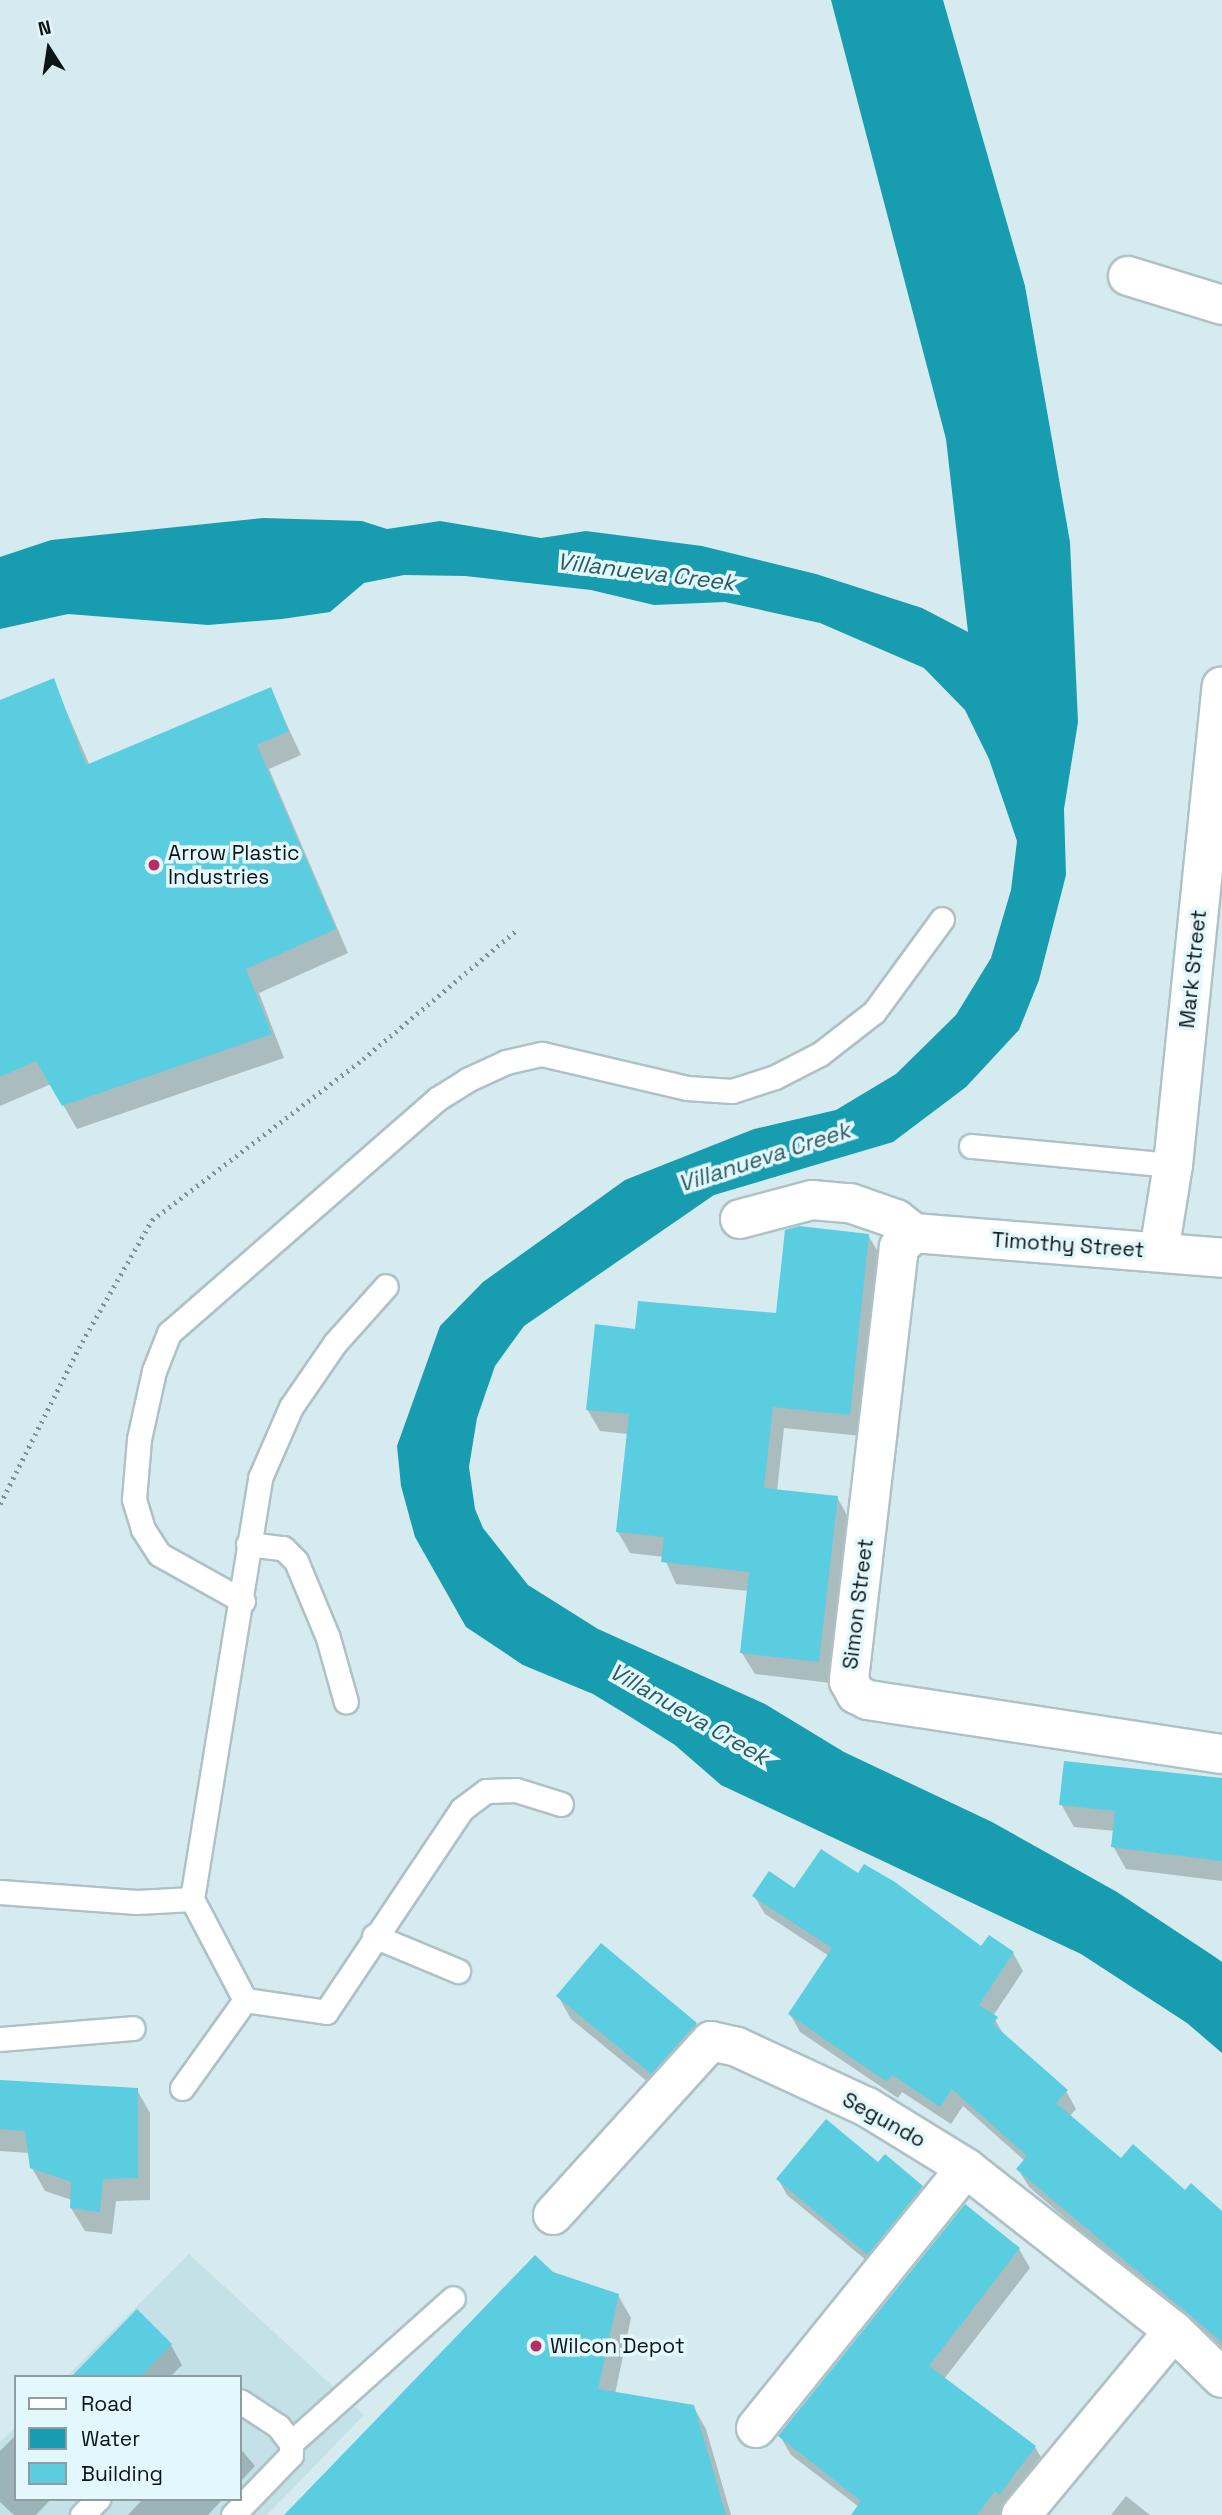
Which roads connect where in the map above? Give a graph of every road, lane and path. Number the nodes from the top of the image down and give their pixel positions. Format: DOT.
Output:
graph roads {
  1 [pos="1128,276"];
  2 [pos="1222,304"];
  3 [pos="1222,687"];
  4 [pos="1217,782"];
  5 [pos="942,919"];
  6 [pos="519,929"];
  7 [pos="971,1146"];
  8 [pos="1173,1165"];
  9 [pos="740,1219"];
  10 [pos="914,1233"];
  11 [pos="1159,1252"];
  12 [pos="1222,1258"];
  13 [pos="386,1286"];
  14 [pos="0,1504"];
  15 [pos="248,1544"];
  16 [pos="243,1601"];
  17 [pos="346,1702"];
  18 [pos="1222,1754"];
  19 [pos="561,1804"];
  20 [pos="0,1892"];
  21 [pos="192,1899"];
  22 [pos="374,1936"];
  23 [pos="458,1971"];
  24 [pos="245,2000"];
  25 [pos="133,2028"];
  26 [pos="0,2039"];
  27 [pos="182,2088"];
  28 [pos="966,2168"];
  29 [pos="554,2215"];
  30 [pos="453,2298"];
  31 [pos="1174,2331"];
  32 [pos="1222,2378"];
  33 [pos="242,2402"];
  34 [pos="756,2428"];
  35 [pos="291,2443"];
  36 [pos="96,2501"];
  37 [pos="82,2515"];
  38 [pos="233,2515"];
  39 [pos="1021,2515"];
  1 -- 2 [label="street"];
  3 -- 4 [label="street, Mark Street"];
  4 -- 8 [label="street, Mark Street"];
  5 -- 16 [label="lane"];
  6 -- 14 [label="path"];
  7 -- 8 [label="lane"];
  8 -- 11 [label="street, Mark Street"];
  9 -- 10 [label="street"];
  10 -- 11 [label="street, Timothy Street"];
  10 -- 18 [label="street, Simon Street"];
  11 -- 12 [label="street, Timothy Street"];
  13 -- 15 [label="lane"];
  15 -- 16 [label="lane"];
  15 -- 17 [label="lane"];
  16 -- 21 [label="lane"];
  19 -- 22 [label="lane"];
  20 -- 21 [label="lane"];
  21 -- 24 [label="lane"];
  22 -- 23 [label="lane"];
  22 -- 24 [label="lane"];
  24 -- 27 [label="lane"];
  25 -- 26 [label="lane"];
  28 -- 29 [label="street, Segundo"];
  28 -- 31 [label="street, Segundo"];
  28 -- 34 [label="street"];
  30 -- 35 [label="lane"];
  31 -- 32 [label="street, Segundo"];
  31 -- 39 [label="street"];
  33 -- 35 [label="lane"];
  35 -- 38 [label="lane"];
  36 -- 37 [label="lane"];
}
